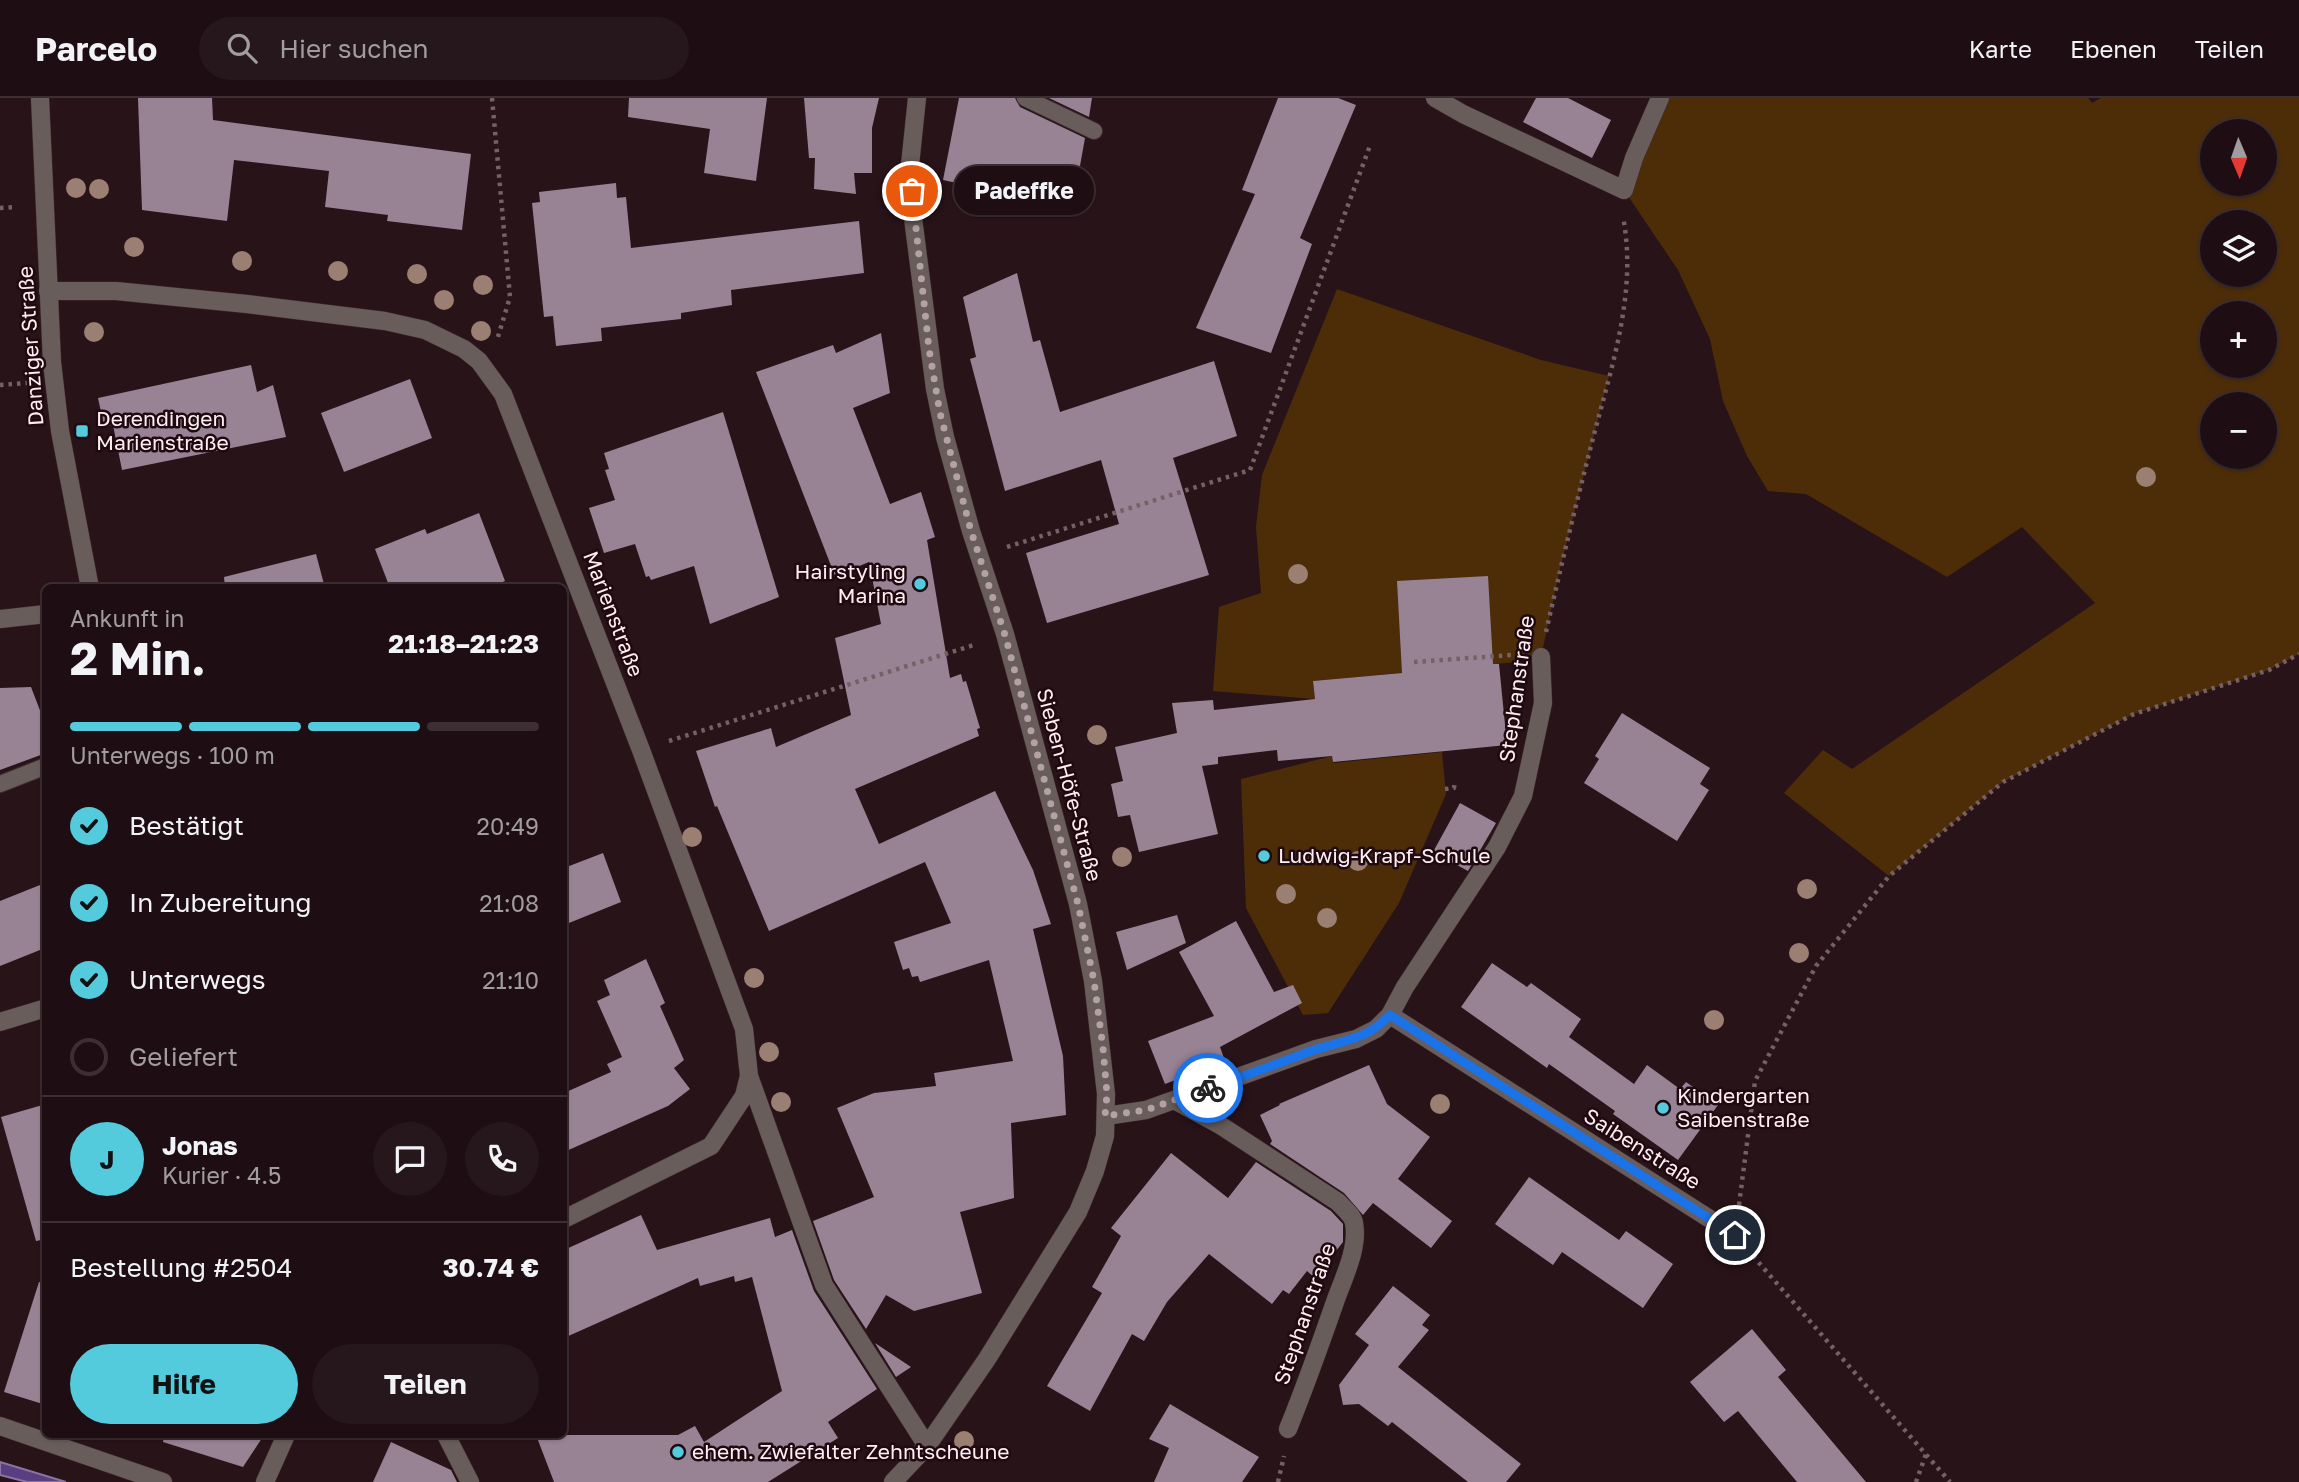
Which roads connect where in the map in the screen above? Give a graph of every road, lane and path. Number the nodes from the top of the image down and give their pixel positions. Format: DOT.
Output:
graph roads {
  1 [pos="40,98"];
  2 [pos="492,98"];
  3 [pos="917,98"];
  4 [pos="1025,98"];
  5 [pos="1435,98"];
  6 [pos="1660,98"];
  7 [pos="1094,131"];
  8 [pos="1371,143"];
  9 [pos="1624,190"];
  10 [pos="48,291"];
  11 [pos="488,371"];
  12 [pos="1016,545"];
  13 [pos="89,584"];
  14 [pos="42,614"];
  15 [pos="0,619"];
  16 [pos="1005,635"];
  17 [pos="2299,654"];
  18 [pos="1541,655"];
  19 [pos="1414,662"];
  20 [pos="641,750"];
  21 [pos="42,768"];
  22 [pos="1455,781"];
  23 [pos="0,784"];
  24 [pos="1446,789"];
  25 [pos="42,1010"];
  26 [pos="1390,1015"];
  27 [pos="0,1022"];
  28 [pos="748,1076"];
  29 [pos="1174,1100"];
  30 [pos="1105,1116"];
  31 [pos="567,1218"];
  32 [pos="1735,1235"];
  33 [pos="0,1426"];
  34 [pos="1288,1429"];
  35 [pos="285,1438"];
  36 [pos="448,1438"];
  37 [pos="927,1446"];
  38 [pos="1926,1454"];
  39 [pos="163,1482"];
  40 [pos="265,1482"];
  41 [pos="470,1482"];
  42 [pos="892,1482"];
  43 [pos="1916,1482"];
  44 [pos="1950,1482"];
  1 -- 10 [label="street, Danziger Straße"];
  2 -- 11 [label="path"];
  3 -- 16 [label="street, Sieben-Höfe-Straße"];
  4 -- 7 [label="lane"];
  5 -- 9 [label="street"];
  6 -- 9 [label="street"];
  8 -- 12 [label="path"];
  9 -- 18 [label="path, Stephanstraße"];
  10 -- 11 [label="street, Marienstraße"];
  10 -- 13 [label="street, Danziger Straße"];
  11 -- 20 [label="street, Marienstraße"];
  14 -- 15 [label="street"];
  16 -- 20 [label="path"];
  16 -- 30 [label="street, Sieben-Höfe-Straße"];
  17 -- 32 [label="path"];
  18 -- 19 [label="path"];
  18 -- 26 [label="street, Stephanstraße"];
  20 -- 28 [label="street, Marienstraße"];
  21 -- 23 [label="lane"];
  22 -- 24 [label="path"];
  25 -- 27 [label="street"];
  26 -- 29 [label="street, Stephanstraße"];
  26 -- 32 [label="street, Saibenstraße"];
  28 -- 31 [label="street, Marienstraße"];
  28 -- 37 [label="street"];
  29 -- 30 [label="street, Stephanstraße"];
  29 -- 34 [label="street, Stephanstraße"];
  30 -- 37 [label="street, Sieben-Höfe-Straße"];
  32 -- 38 [label="path"];
  33 -- 39 [label="street"];
  35 -- 40 [label="street"];
  36 -- 41 [label="street"];
  37 -- 42 [label="street, Sieben-Höfe-Straße"];
  38 -- 43 [label="path"];
  38 -- 44 [label="path"];
}
